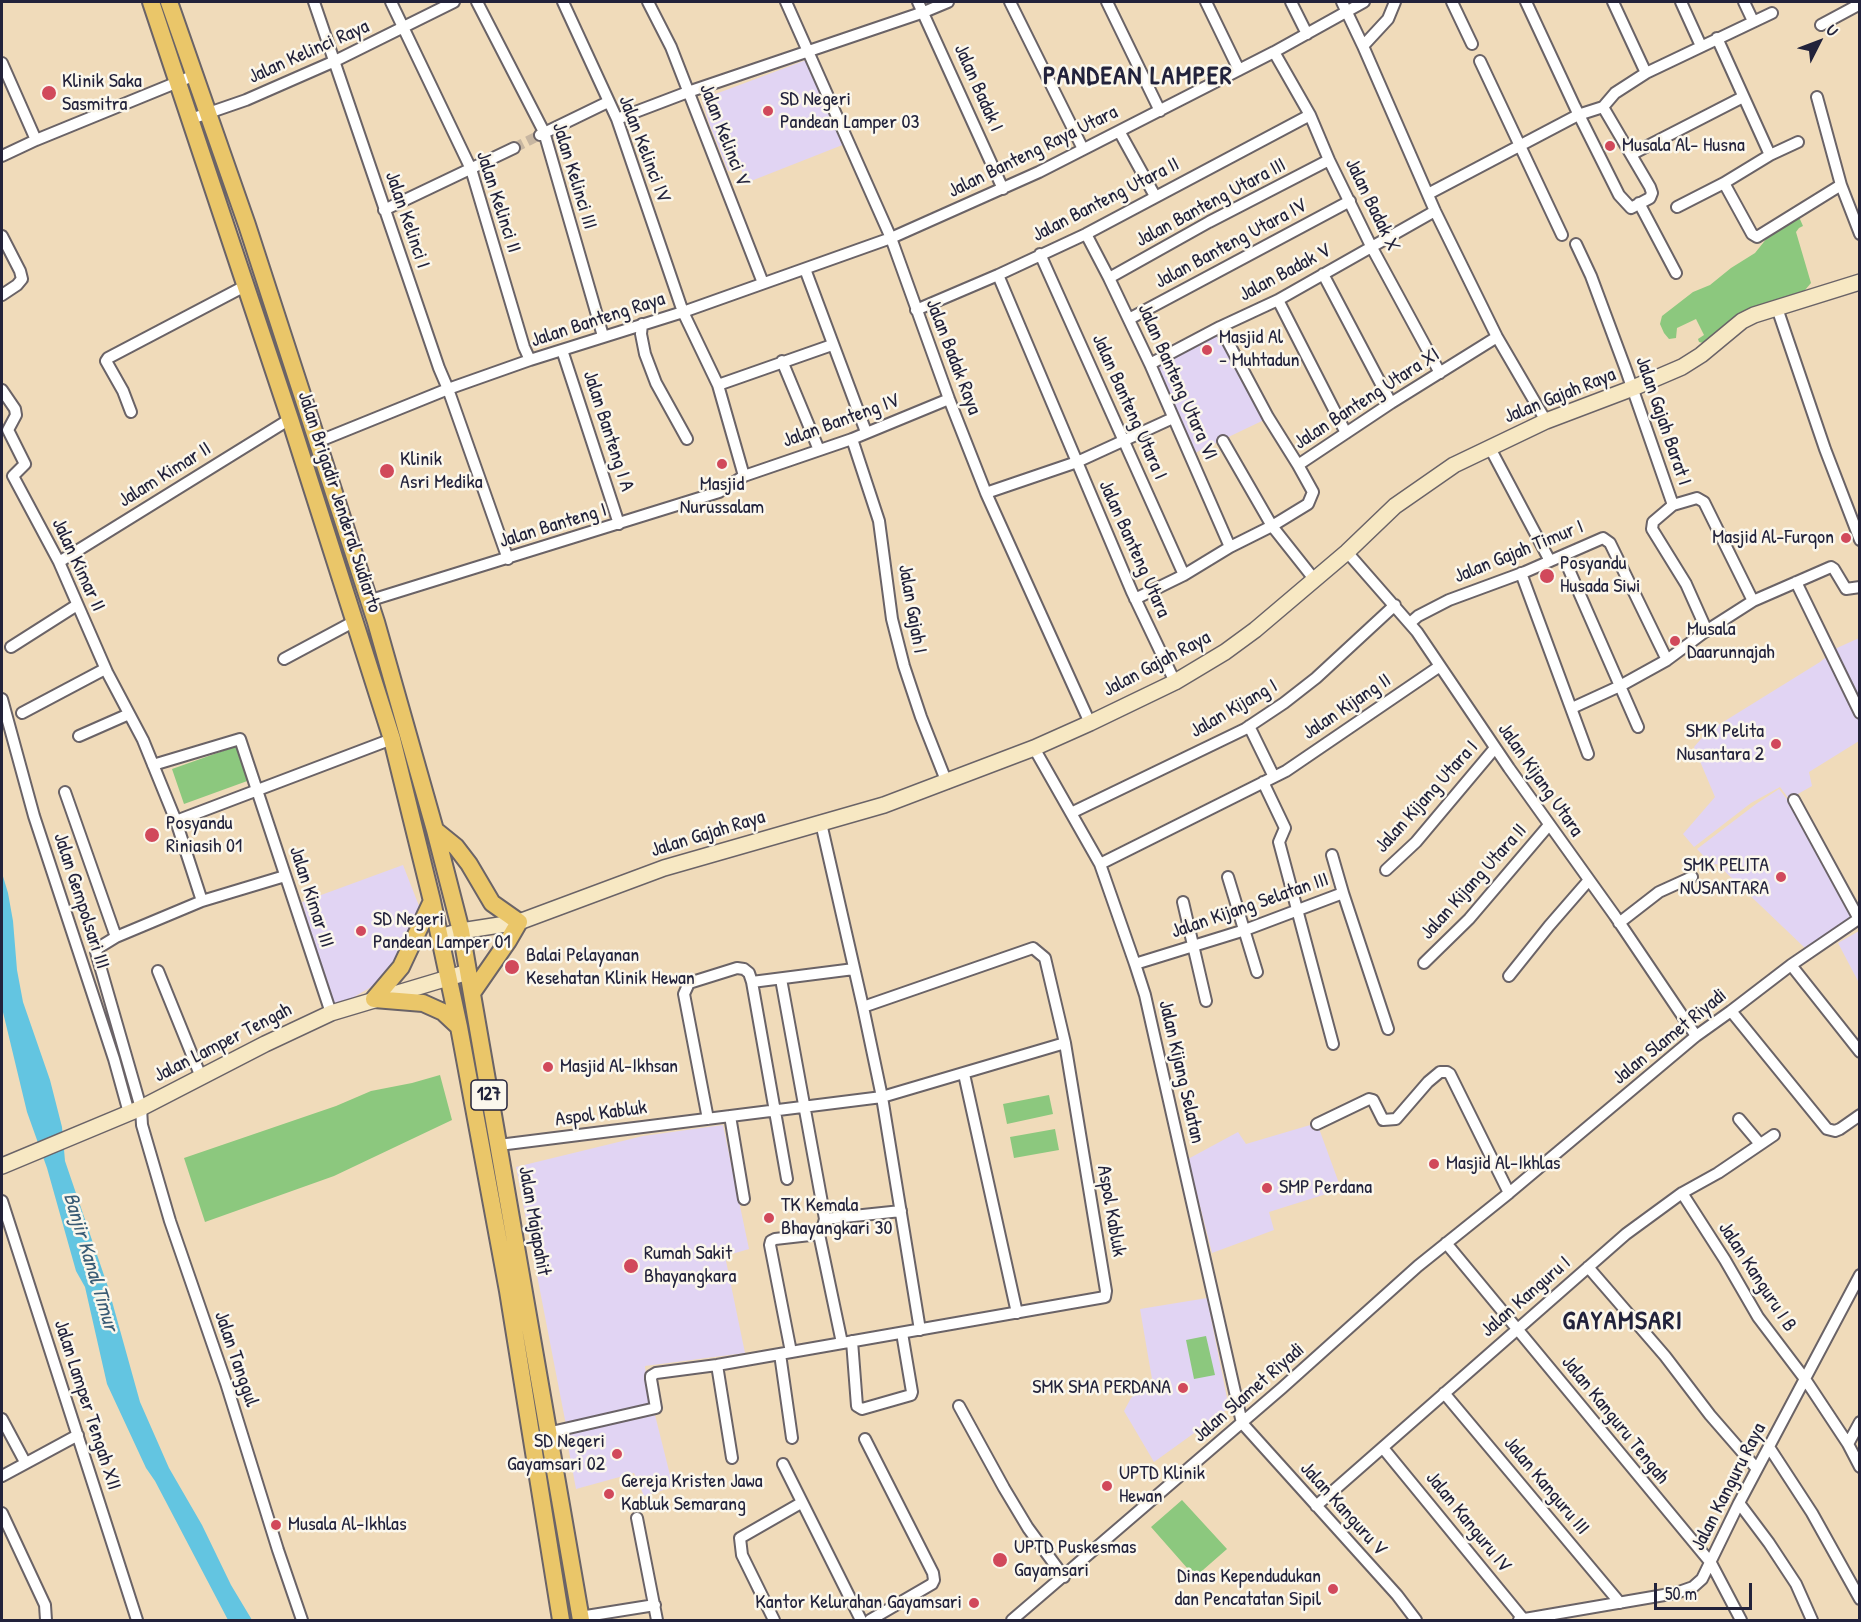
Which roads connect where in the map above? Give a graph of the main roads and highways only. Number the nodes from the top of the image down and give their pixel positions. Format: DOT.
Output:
graph roads {
  1 [pos="151,2"];
  2 [pos="169,2"];
  3 [pos="1860,282"];
  4 [pos="280,329"];
  5 [pos="263,336"];
  6 [pos="435,830"];
  7 [pos="432,901"];
  8 [pos="519,922"];
  9 [pos="461,931"];
  10 [pos="440,937"];
  11 [pos="468,972"];
  12 [pos="449,977"];
  13 [pos="472,993"];
  14 [pos="374,999"];
  15 [pos="459,1027"];
  16 [pos="4,1165"];
  17 [pos="523,1282"];
  18 [pos="508,1291"];
  19 [pos="580,1619"];
  20 [pos="561,1620"];
  1 -- 5 [label="main road, Jalan Brigadir Jenderal Sudiarto"];
  2 -- 4 [label="main road, Jalan Brigadir Jenderal Sudiarto"];
  3 -- 8 [label="main road, Jalan Gajah Raya"];
  4 -- 5 [label="main road"];
  4 -- 6 [label="main road, Jalan Brigadir Jenderal Sudiarto"];
  5 -- 7 [label="main road, Jalan Brigadir Jenderal Sudiarto"];
  6 -- 8 [label="main road"];
  6 -- 9 [label="main road, Jalan Majapahit / 127"];
  7 -- 10 [label="main road, Jalan Majapahit / 127"];
  7 -- 14 [label="main road"];
  8 -- 9 [label="main road, Jalan Gajah Raya"];
  8 -- 13 [label="main road"];
  9 -- 10 [label="main road, Jalan Gajah Raya"];
  9 -- 11 [label="main road, Jalan Majapahit / 127"];
  10 -- 12 [label="main road, Jalan Majapahit / 127"];
  11 -- 12 [label="main road, Jalan Lamper Tengah"];
  11 -- 13 [label="main road, Jalan Majapahit / 127"];
  12 -- 14 [label="main road, Jalan Lamper Tengah"];
  12 -- 15 [label="main road, Jalan Majapahit / 127"];
  13 -- 17 [label="main road, Jalan Majapahit / 127"];
  14 -- 15 [label="main road"];
  14 -- 16 [label="main road, Jalan Lamper Tengah"];
  15 -- 18 [label="main road, Jalan Majapahit / 127"];
  17 -- 18 [label="main road"];
  17 -- 19 [label="main road, Jalan Majapahit / 127"];
  18 -- 20 [label="main road, Jalan Majapahit / 127"];
}
